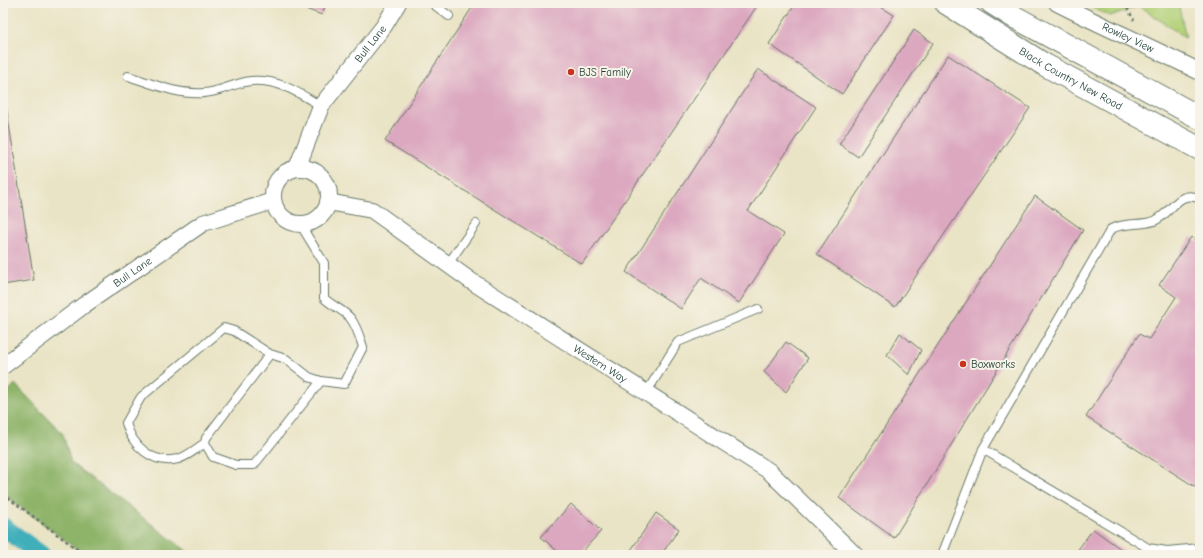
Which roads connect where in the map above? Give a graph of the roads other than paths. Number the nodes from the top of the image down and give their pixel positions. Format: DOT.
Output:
graph roads {
  1 [pos="398,3"];
  2 [pos="432,3"];
  3 [pos="946,3"];
  4 [pos="992,3"];
  5 [pos="1056,3"];
  6 [pos="449,16"];
  7 [pos="1200,72"];
  8 [pos="128,76"];
  9 [pos="321,106"];
  10 [pos="1200,118"];
  11 [pos="1200,149"];
  12 [pos="297,168"];
  13 [pos="1200,199"];
  14 [pos="274,201"];
  15 [pos="328,202"];
  16 [pos="300,224"];
  17 [pos="476,224"];
  18 [pos="448,264"];
  19 [pos="758,308"];
  20 [pos="270,354"];
  21 [pos="3,366"];
  22 [pos="320,381"];
  23 [pos="646,393"];
  24 [pos="205,443"];
  25 [pos="983,449"];
  26 [pos="1200,548"];
  27 [pos="855,555"];
  28 [pos="942,555"];
  1 -- 9 [label="street, Bull Lane"];
  2 -- 6 [label="lane"];
  3 -- 11 [label="highway, Black Country New Road"];
  4 -- 10 [label="highway"];
  5 -- 7 [label="street, Rowley View"];
  8 -- 9 [label="lane"];
  9 -- 12 [label="street, Bull Lane"];
  12 -- 14 [label="street"];
  12 -- 15 [label="street"];
  13 -- 25 [label="lane"];
  14 -- 16 [label="street"];
  14 -- 21 [label="street, Bull Lane"];
  15 -- 16 [label="street"];
  15 -- 18 [label="street, Western Way"];
  16 -- 22 [label="lane"];
  17 -- 18 [label="lane"];
  18 -- 23 [label="street, Western Way"];
  19 -- 23 [label="lane"];
  20 -- 22 [label="lane"];
  20 -- 24 [label="lane"];
  20 -- 24 [label="lane"];
  22 -- 24 [label="lane"];
  23 -- 27 [label="street, Western Way"];
  25 -- 26 [label="lane"];
  25 -- 28 [label="lane"];
}
